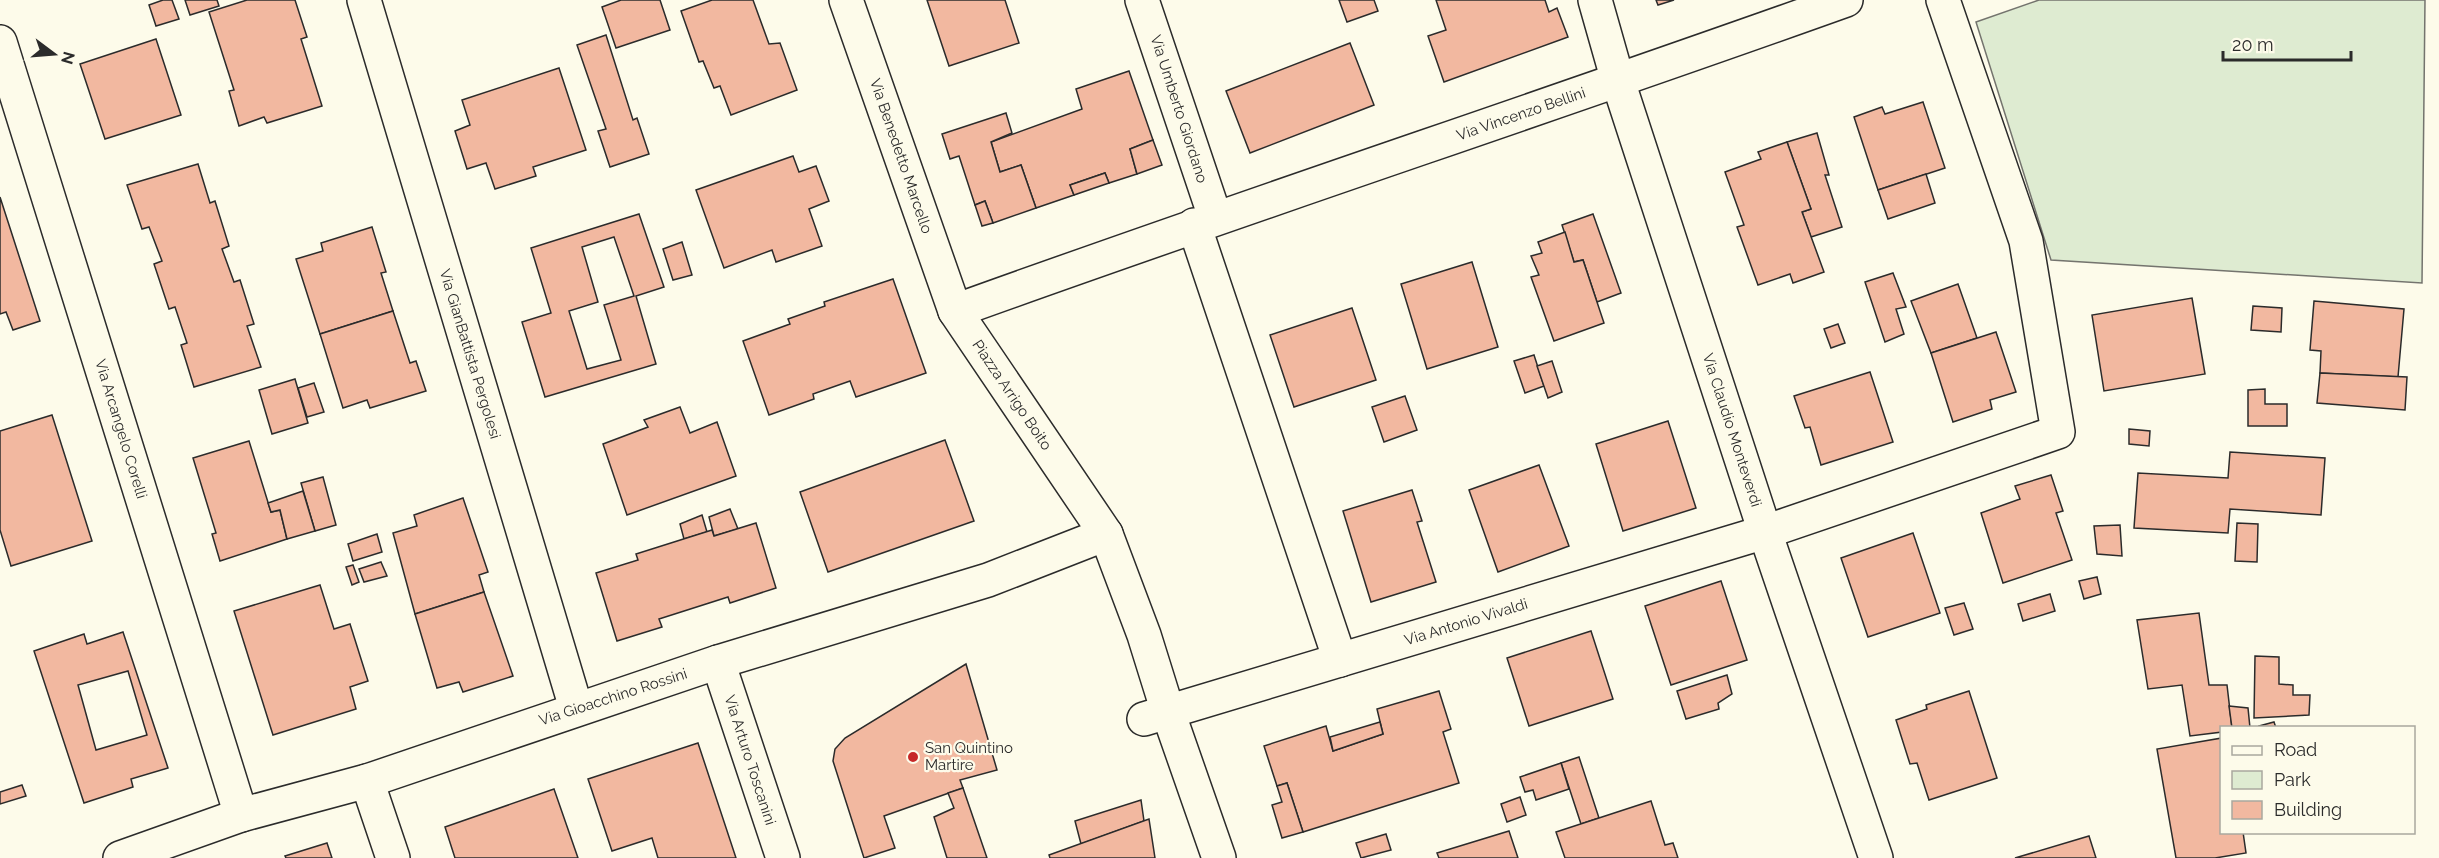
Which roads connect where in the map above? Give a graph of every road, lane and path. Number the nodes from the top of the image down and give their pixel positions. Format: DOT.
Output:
graph roads {
  1 [pos="364,0"];
  2 [pos="846,0"];
  3 [pos="1142,0"];
  4 [pos="1595,0"];
  5 [pos="1846,0"];
  6 [pos="1943,0"];
  7 [pos="0,42"];
  8 [pos="1618,81"];
  9 [pos="1205,221"];
  10 [pos="955,311"];
  11 [pos="1765,532"];
  12 [pos="1106,534"];
  13 [pos="1340,660"];
  14 [pos="718,662"];
  15 [pos="576,708"];
  16 [pos="1156,716"];
  17 [pos="367,782"];
  18 [pos="241,815"];
  19 [pos="120,858"];
  20 [pos="393,858"];
  21 [pos="783,858"];
  22 [pos="1219,858"];
  23 [pos="1876,858"];
  1 -- 15 [label="street, Via GianBattista Pergolesi"];
  2 -- 10 [label="street, Via Benedetto Marcello"];
  3 -- 9 [label="street, Via Umberto Giordano"];
  4 -- 8 [label="street, Via Claudio Monteverdi"];
  5 -- 8 [label="street, Via Vincenzo Bellini"];
  6 -- 11 [label="street, Via Antonio Vivaldi"];
  7 -- 18 [label="street, Via Arcangelo Corelli"];
  8 -- 9 [label="street, Via Vincenzo Bellini"];
  8 -- 11 [label="street, Via Claudio Monteverdi"];
  9 -- 10 [label="street"];
  9 -- 13 [label="street, Via Umberto Giordano"];
  10 -- 12 [label="street, Piazza Arrigo Boito"];
  11 -- 13 [label="street, Via Antonio Vivaldi"];
  11 -- 23 [label="street, Via Claudio Monteverdi"];
  12 -- 14 [label="street, Via Gioacchino Rossini"];
  12 -- 16 [label="street, Piazza Arrigo Boito"];
  13 -- 16 [label="street, Via Antonio Vivaldi"];
  14 -- 15 [label="street, Via Gioacchino Rossini"];
  14 -- 21 [label="street, Via Arturo Toscanini"];
  15 -- 17 [label="street, Via Gioacchino Rossini"];
  16 -- 22 [label="street, Piazza Arrigo Boito"];
  17 -- 18 [label="street, Via Gioacchino Rossini"];
  17 -- 20 [label="street"];
  18 -- 19 [label="street, Via Gioacchino Rossini"];
}
